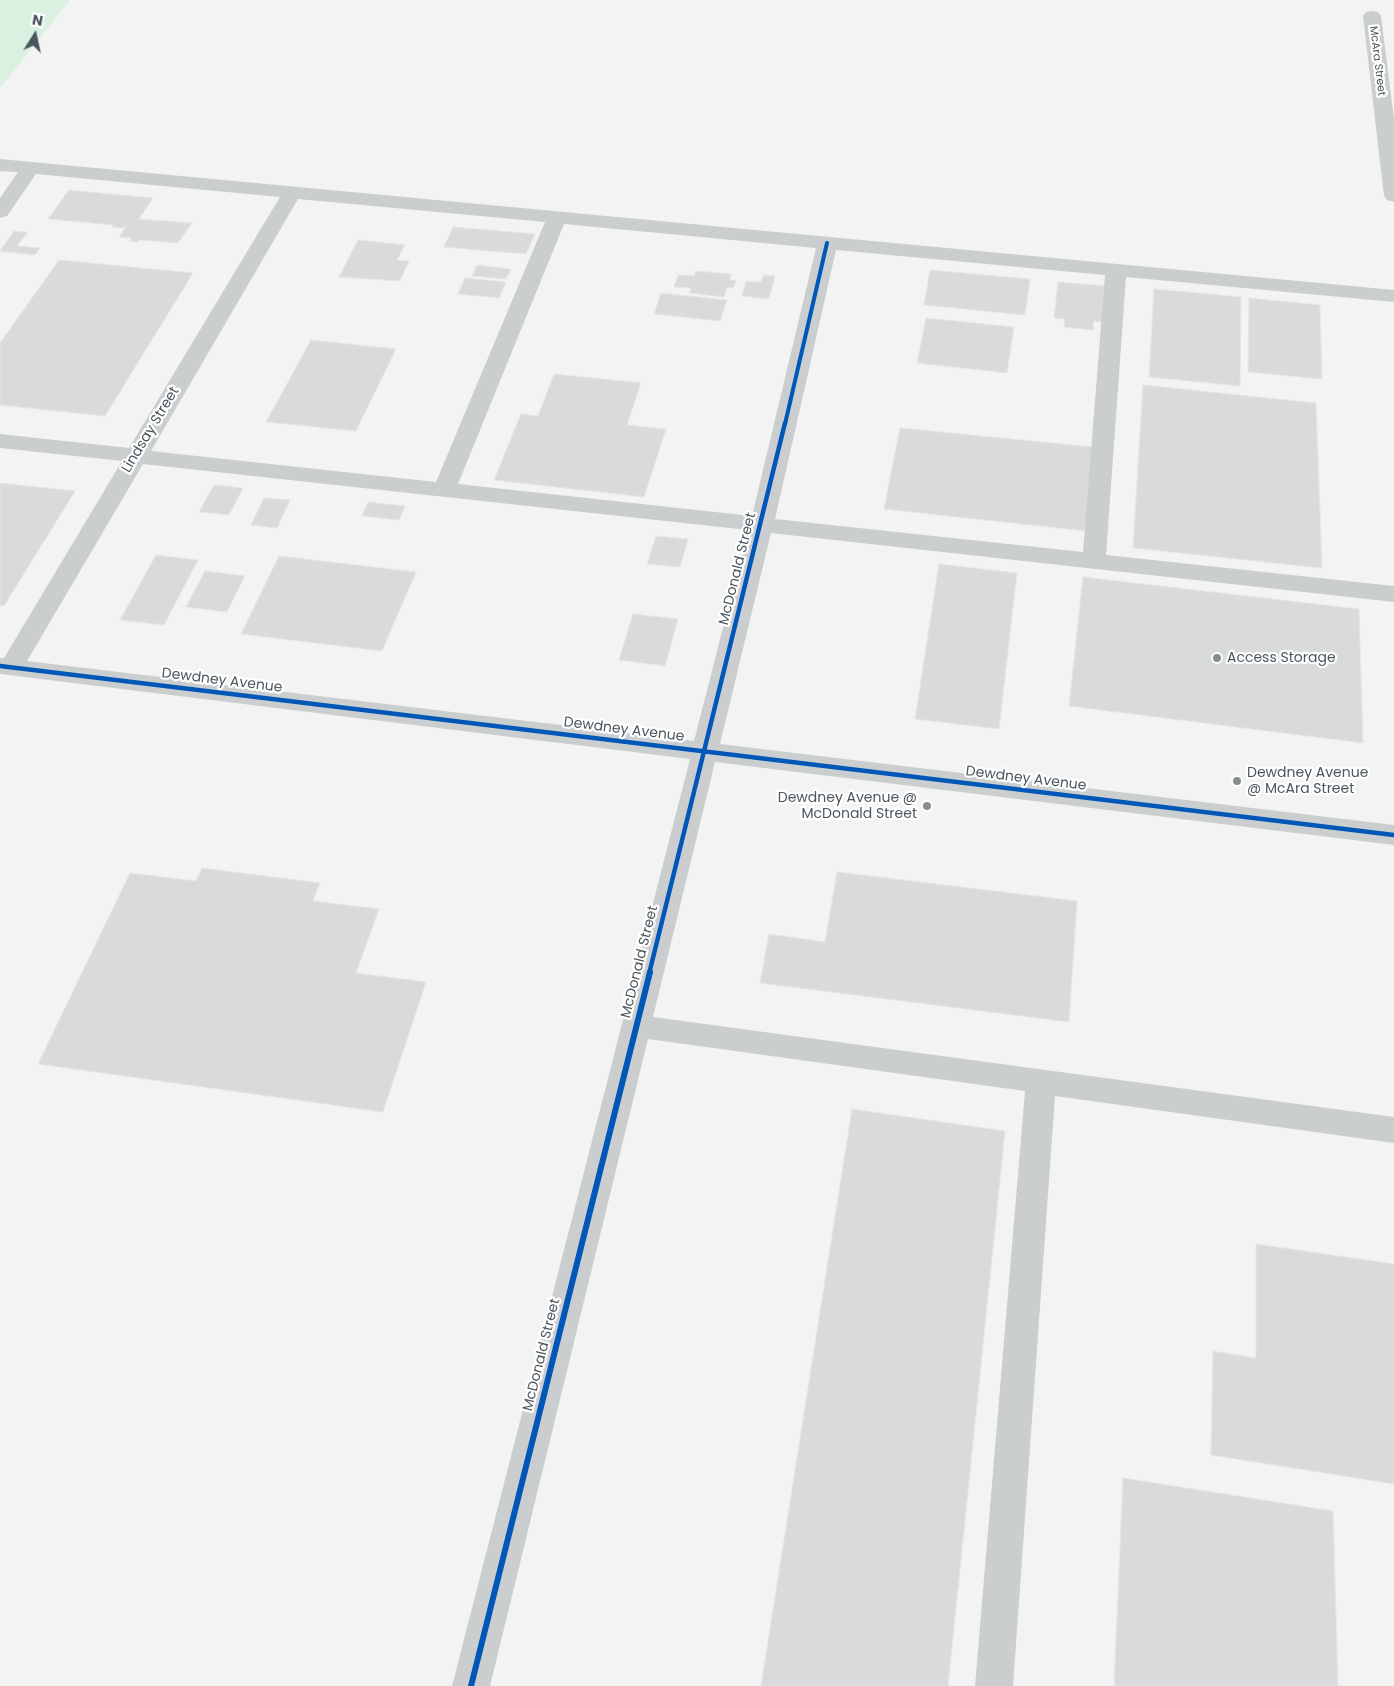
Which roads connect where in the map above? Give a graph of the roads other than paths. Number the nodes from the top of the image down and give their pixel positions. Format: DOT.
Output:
graph roads {
  1 [pos="1372,16"];
  2 [pos="0,166"];
  3 [pos="31,168"];
  4 [pos="292,193"];
  5 [pos="1394,196"];
  6 [pos="0,212"];
  7 [pos="557,217"];
  8 [pos="827,243"];
  9 [pos="1116,270"];
  10 [pos="1394,296"];
  11 [pos="0,442"];
  12 [pos="135,457"];
  13 [pos="444,490"];
  14 [pos="762,523"];
  15 [pos="1094,561"];
  16 [pos="1394,594"];
  17 [pos="6,666"];
  18 [pos="704,751"];
  19 [pos="1394,835"];
  20 [pos="636,1026"];
  21 [pos="1041,1082"];
  22 [pos="1394,1130"];
  23 [pos="471,1686"];
  24 [pos="994,1686"];
  1 -- 5 [label="street, McAra Street"];
  2 -- 3 [label="street"];
  3 -- 4 [label="street"];
  3 -- 6 [label="street"];
  4 -- 7 [label="street"];
  4 -- 12 [label="street, Lindsay Street"];
  7 -- 8 [label="street"];
  7 -- 13 [label="street"];
  8 -- 9 [label="street"];
  8 -- 14 [label="street, McDonald Street"];
  9 -- 10 [label="street"];
  9 -- 15 [label="street"];
  11 -- 12 [label="street"];
  12 -- 13 [label="street"];
  12 -- 17 [label="street, Lindsay Street"];
  13 -- 14 [label="street"];
  14 -- 15 [label="street"];
  14 -- 18 [label="street, McDonald Street"];
  15 -- 16 [label="street"];
  17 -- 18 [label="street, Dewdney Avenue"];
  18 -- 19 [label="street, Dewdney Avenue"];
  18 -- 20 [label="street, McDonald Street"];
  20 -- 21 [label="street"];
  20 -- 23 [label="street, McDonald Street"];
  21 -- 22 [label="street"];
  21 -- 24 [label="street"];
}
